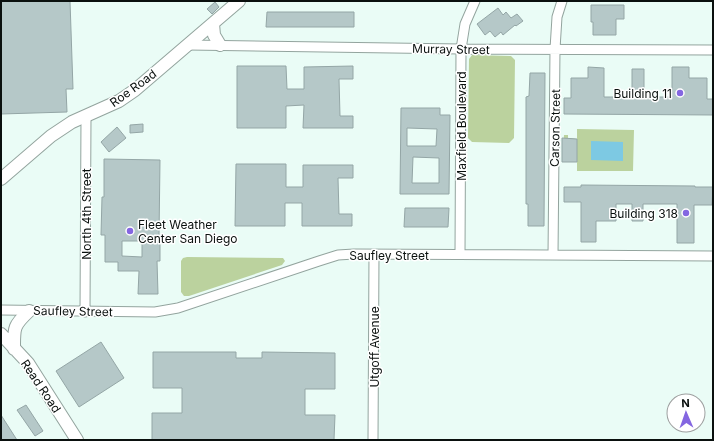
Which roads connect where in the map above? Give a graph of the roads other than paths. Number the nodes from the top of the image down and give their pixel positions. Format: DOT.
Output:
graph roads {
  1 [pos="239,1"];
  2 [pos="475,1"];
  3 [pos="562,1"];
  4 [pos="213,24"];
  5 [pos="188,45"];
  6 [pos="220,45"];
  7 [pos="461,49"];
  8 [pos="556,49"];
  9 [pos="713,50"];
  10 [pos="86,117"];
  11 [pos="1,179"];
  12 [pos="374,254"];
  13 [pos="460,254"];
  14 [pos="553,255"];
  15 [pos="713,256"];
  16 [pos="1,310"];
  17 [pos="29,311"];
  18 [pos="85,312"];
  19 [pos="1,334"];
  20 [pos="14,349"];
  21 [pos="77,440"];
  22 [pos="373,440"];
  1 -- 4 [label="street, Roe Road"];
  2 -- 7 [label="street, Maxfield Boulevard"];
  3 -- 8 [label="street, Carson Street"];
  4 -- 5 [label="street, Roe Road"];
  4 -- 6 [label="street"];
  5 -- 6 [label="street, Murray Street"];
  5 -- 10 [label="street, Roe Road"];
  6 -- 7 [label="street, Murray Street"];
  7 -- 8 [label="street, Murray Street"];
  7 -- 13 [label="street, Maxfield Boulevard"];
  8 -- 9 [label="street, Murray Street"];
  8 -- 14 [label="street, Carson Street"];
  10 -- 11 [label="street, Roe Road"];
  10 -- 18 [label="street, North 4th Street"];
  12 -- 13 [label="street, Saufley Street"];
  12 -- 18 [label="street, Saufley Street"];
  12 -- 22 [label="street, Utgoff Avenue"];
  13 -- 14 [label="street, Saufley Street"];
  14 -- 15 [label="street, Saufley Street"];
  16 -- 17 [label="street, Saufley Street"];
  17 -- 18 [label="street, Saufley Street"];
  17 -- 20 [label="street"];
  19 -- 20 [label="street, Read Road"];
  20 -- 21 [label="street, Read Road"];
}
